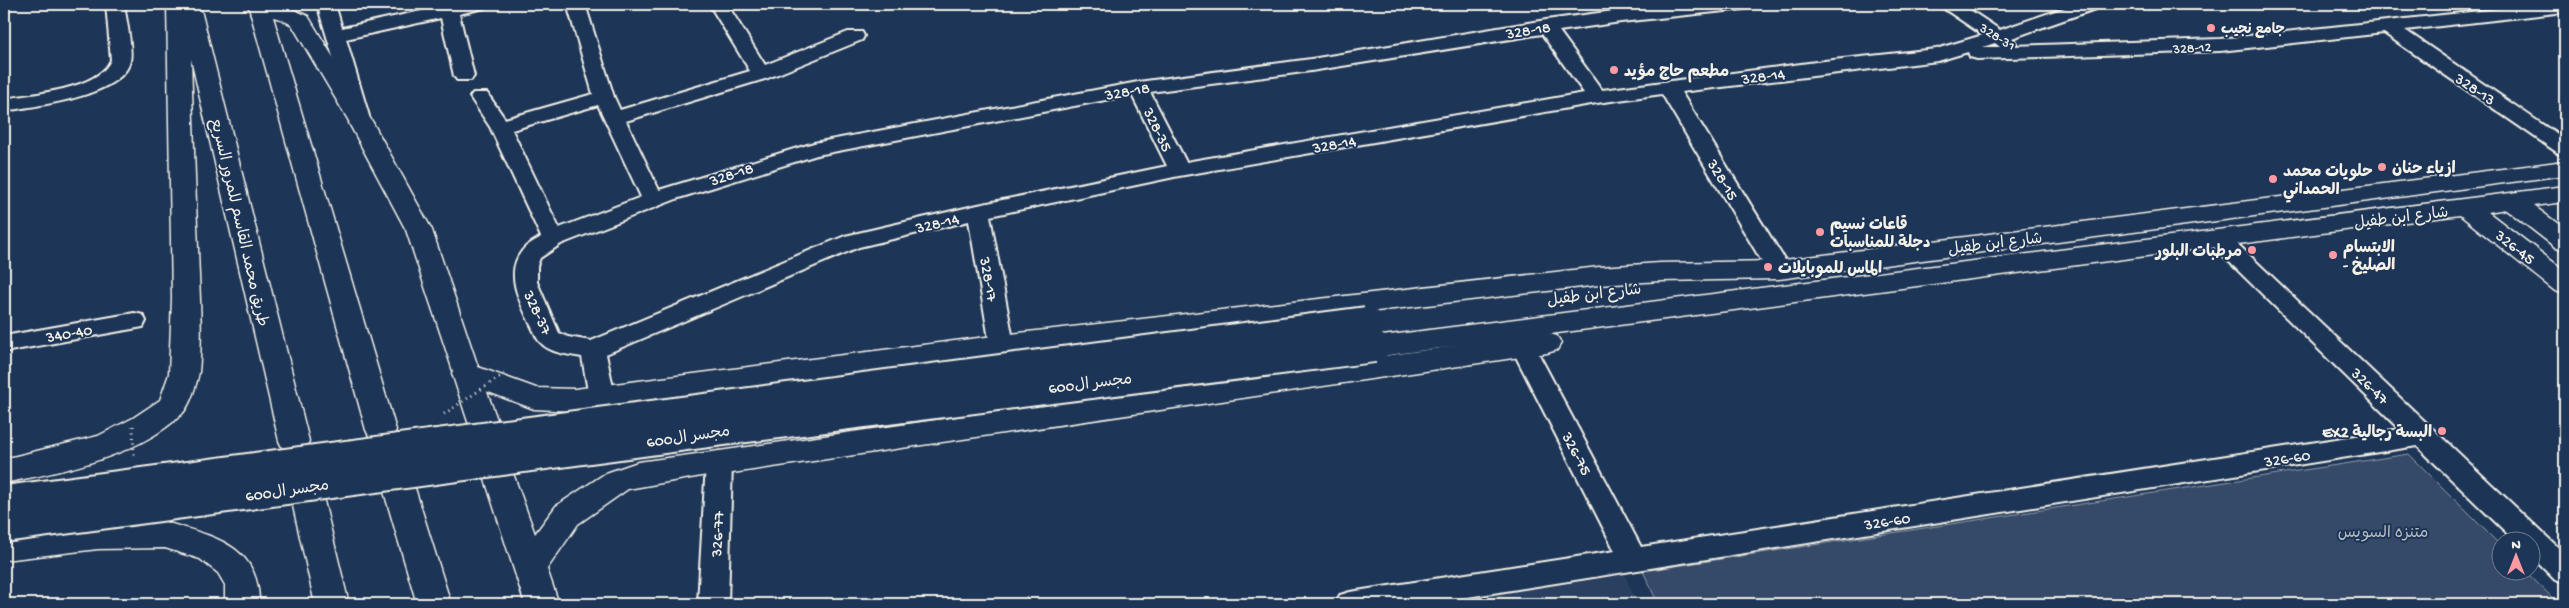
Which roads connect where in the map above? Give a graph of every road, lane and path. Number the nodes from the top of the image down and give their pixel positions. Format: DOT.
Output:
graph roads {
  1 [pos="115,4"];
  2 [pos="178,4"];
  3 [pos="189,4"];
  4 [pos="284,4"];
  5 [pos="326,4"];
  6 [pos="478,4"];
  7 [pos="576,4"];
  8 [pos="718,4"];
  9 [pos="1744,4"];
  10 [pos="1949,4"];
  11 [pos="2092,4"];
  12 [pos="258,6"];
  13 [pos="2565,7"];
  14 [pos="449,10"];
  15 [pos="1546,26"];
  16 [pos="2387,26"];
  17 [pos="336,35"];
  18 [pos="855,36"];
  19 [pos="1997,38"];
  20 [pos="2022,51"];
  21 [pos="1938,55"];
  22 [pos="761,74"];
  23 [pos="464,76"];
  24 [pos="1668,87"];
  25 [pos="1138,88"];
  26 [pos="480,97"];
  27 [pos="604,97"];
  28 [pos="1597,97"];
  29 [pos="4,105"];
  30 [pos="614,118"];
  31 [pos="361,123"];
  32 [pos="500,127"];
  33 [pos="2565,149"];
  34 [pos="2565,168"];
  35 [pos="1179,170"];
  36 [pos="2565,194"];
  37 [pos="653,200"];
  38 [pos="2511,201"];
  39 [pos="2466,207"];
  40 [pos="978,212"];
  41 [pos="2501,235"];
  42 [pos="2556,236"];
  43 [pos="553,239"];
  44 [pos="2219,239"];
  45 [pos="530,254"];
  46 [pos="1779,270"];
  47 [pos="2565,285"];
  48 [pos="1800,294"];
  49 [pos="134,321"];
  50 [pos="1370,334"];
  51 [pos="4,344"];
  52 [pos="1002,345"];
  53 [pos="1523,348"];
  54 [pos="593,350"];
  55 [pos="466,373"];
  56 [pos="504,374"];
  57 [pos="602,397"];
  58 [pos="436,419"];
  59 [pos="484,425"];
  60 [pos="133,426"];
  61 [pos="381,430"];
  62 [pos="2423,435"];
  63 [pos="294,441"];
  64 [pos="719,463"];
  65 [pos="134,464"];
  66 [pos="4,471"];
  67 [pos="499,473"];
  68 [pos="398,486"];
  69 [pos="307,497"];
  70 [pos="4,502"];
  71 [pos="4,527"];
  72 [pos="4,547"];
  73 [pos="1633,560"];
  74 [pos="530,567"];
  75 [pos="2565,572"];
  76 [pos="1360,603"];
  77 [pos="242,604"];
  78 [pos="332,604"];
  79 [pos="434,604"];
  80 [pos="542,604"];
  81 [pos="713,604"];
  1 -- 29 [label="street"];
  2 -- 66 [label="main road"];
  3 -- 63 [label="main road, طريق محمد القاسم للمرور السريع"];
  4 -- 12 [label="lane"];
  5 -- 17 [label="street"];
  6 -- 14 [label="street"];
  7 -- 27 [label="street"];
  8 -- 22 [label="street"];
  9 -- 15 [label="street, 328-18"];
  10 -- 19 [label="street, 328-31"];
  11 -- 19 [label="street, 328-14"];
  12 -- 31 [label="main road"];
  12 -- 61 [label="main road"];
  13 -- 16 [label="street, 328-12"];
  14 -- 17 [label="street"];
  14 -- 23 [label="street"];
  15 -- 25 [label="street, 328-18"];
  15 -- 28 [label="street"];
  16 -- 20 [label="street, 328-12"];
  16 -- 33 [label="street, 328-13"];
  17 -- 31 [label="street"];
  18 -- 22 [label="street"];
  19 -- 20 [label="street, 328-31"];
  19 -- 21 [label="street, 328-14"];
  20 -- 21 [label="street, 328-12"];
  21 -- 24 [label="street, 328-14"];
  22 -- 30 [label="street"];
  24 -- 28 [label="street, 328-14"];
  24 -- 46 [label="street, 328-15"];
  25 -- 35 [label="street, 328-35"];
  25 -- 37 [label="street, 328-18"];
  26 -- 32 [label="street"];
  27 -- 30 [label="street"];
  27 -- 32 [label="street"];
  28 -- 35 [label="street, 328-14"];
  30 -- 37 [label="street"];
  31 -- 55 [label="main road"];
  32 -- 43 [label="street"];
  34 -- 46 [label="main road, شارع ابن طفيل"];
  35 -- 40 [label="street, 328-14"];
  36 -- 38 [label="main road, شارع ابن طفيل"];
  37 -- 43 [label="street, 328-18"];
  38 -- 39 [label="main road, شارع ابن طفيل"];
  38 -- 42 [label="main road, 326-45"];
  39 -- 41 [label="main road, 326-45"];
  39 -- 44 [label="main road, شارع ابن طفيل"];
  40 -- 52 [label="street, 328-17"];
  40 -- 54 [label="street, 328-14"];
  41 -- 42 [label="main road"];
  41 -- 47 [label="main road, 326-45"];
  43 -- 45 [label="street, 328-18"];
  44 -- 48 [label="main road, شارع ابن طفيل"];
  44 -- 62 [label="street, 326-47"];
  45 -- 54 [label="street, 328-37"];
  46 -- 50 [label="main road, شارع ابن طفيل"];
  46 -- 52 [label="main road"];
  48 -- 50 [label="main road, شارع ابن طفيل"];
  48 -- 53 [label="main road"];
  49 -- 51 [label="street, 340-40"];
  50 -- 70 [label="main road, مجسر ال600, bridge"];
  50 -- 71 [label="main road, مجسر ال600, bridge"];
  52 -- 57 [label="main road"];
  53 -- 64 [label="main road"];
  53 -- 73 [label="street, 326-75"];
  54 -- 57 [label="street"];
  55 -- 57 [label="main road"];
  55 -- 59 [label="main road"];
  56 -- 58 [label="path, bridge"];
  60 -- 65 [label="path, bridge"];
  62 -- 73 [label="street, 326-60"];
  62 -- 75 [label="street, 326-47"];
  64 -- 74 [label="main road"];
  64 -- 81 [label="street, 326-77"];
  67 -- 74 [label="main road"];
  68 -- 79 [label="main road"];
  69 -- 78 [label="main road"];
  72 -- 77 [label="main road"];
  73 -- 76 [label="street, 326-60"];
  74 -- 80 [label="main road"];
}
